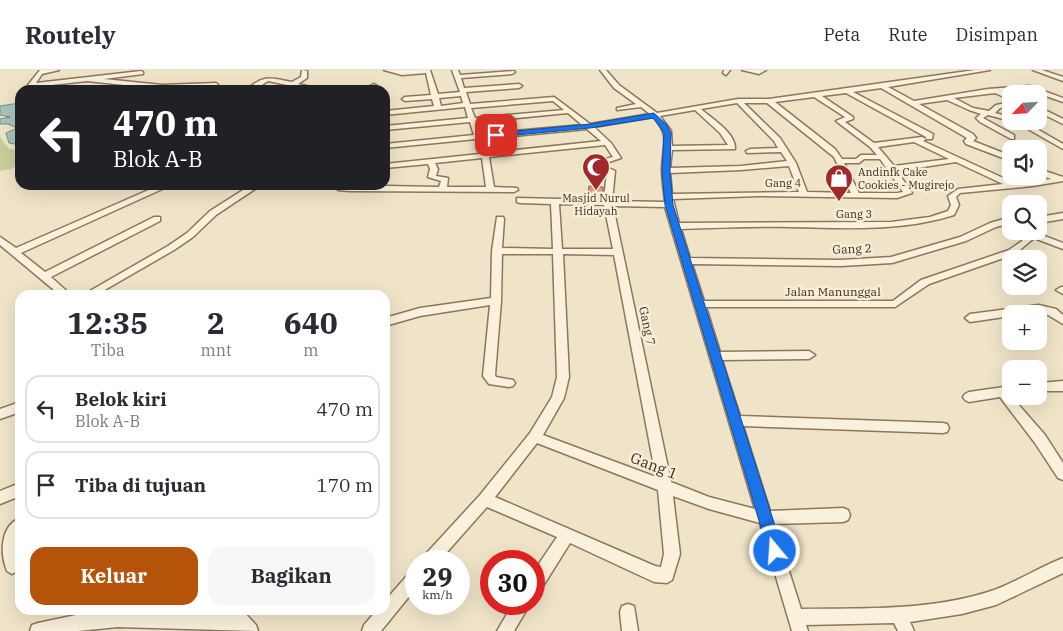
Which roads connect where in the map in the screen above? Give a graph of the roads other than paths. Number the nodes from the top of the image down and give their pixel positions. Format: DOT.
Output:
graph roads {
  1 [pos="56,70"];
  2 [pos="387,70"];
  3 [pos="603,70"];
  4 [pos="745,70"];
  5 [pos="762,70"];
  6 [pos="987,70"];
  7 [pos="1036,70"];
  8 [pos="304,71"];
  9 [pos="141,72"];
  10 [pos="512,72"];
  11 [pos="456,73"];
  12 [pos="87,79"];
  13 [pos="1063,79"];
  14 [pos="293,84"];
  15 [pos="32,85"];
  16 [pos="49,85"];
  17 [pos="133,85"];
  18 [pos="257,85"];
  19 [pos="881,85"];
  20 [pos="519,86"];
  21 [pos="847,91"];
  22 [pos="463,92"];
  23 [pos="996,92"];
  24 [pos="814,94"];
  25 [pos="1002,94"];
  26 [pos="435,96"];
  27 [pos="948,98"];
  28 [pos="405,99"];
  29 [pos="1063,100"];
  30 [pos="738,101"];
  31 [pos="769,101"];
  32 [pos="915,103"];
  33 [pos="641,105"];
  34 [pos="1002,105"];
  35 [pos="468,106"];
  36 [pos="438,108"];
  37 [pos="619,109"];
  38 [pos="697,109"];
  39 [pos="570,111"];
  40 [pos="390,113"];
  41 [pos="989,113"];
  42 [pos="1048,114"];
  43 [pos="654,115"];
  44 [pos="1002,117"];
  45 [pos="472,120"];
  46 [pos="1063,122"];
  47 [pos="590,126"];
  48 [pos="966,126"];
  49 [pos="390,128"];
  50 [pos="957,128"];
  51 [pos="1033,130"];
  52 [pos="478,137"];
  53 [pos="1011,137"];
  54 [pos="915,140"];
  55 [pos="605,143"];
  56 [pos="873,145"];
  57 [pos="390,146"];
  58 [pos="1063,147"];
  59 [pos="668,148"];
  60 [pos="784,150"];
  61 [pos="750,151"];
  62 [pos="485,156"];
  63 [pos="1002,156"];
  64 [pos="882,157"];
  65 [pos="956,160"];
  66 [pos="430,161"];
  67 [pos="839,161"];
  68 [pos="600,163"];
  69 [pos="792,163"];
  70 [pos="390,165"];
  71 [pos="892,169"];
  72 [pos="611,170"];
  73 [pos="666,171"];
  74 [pos="1047,174"];
  75 [pos="1062,179"];
  76 [pos="1012,186"];
  77 [pos="390,189"];
  78 [pos="443,189"];
  79 [pos="156,190"];
  80 [pos="248,190"];
  81 [pos="490,190"];
  82 [pos="514,190"];
  83 [pos="804,194"];
  84 [pos="856,195"];
  85 [pos="520,200"];
  86 [pos="555,201"];
  87 [pos="669,201"];
  88 [pos="608,203"];
  89 [pos="1063,216"];
  90 [pos="157,219"];
  91 [pos="500,219"];
  92 [pos="1002,222"];
  93 [pos="1047,222"];
  94 [pos="675,226"];
  95 [pos="1047,233"];
  96 [pos="0,240"];
  97 [pos="1027,240"];
  98 [pos="1063,246"];
  99 [pos="497,251"];
  100 [pos="556,251"];
  101 [pos="15,252"];
  102 [pos="617,252"];
  103 [pos="686,261"];
  104 [pos="43,276"];
  105 [pos="60,290"];
  106 [pos="97,290"];
  107 [pos="496,301"];
  108 [pos="700,304"];
  109 [pos="970,318"];
  110 [pos="1063,320"];
  111 [pos="390,321"];
  112 [pos="809,355"];
  113 [pos="716,356"];
  114 [pos="509,383"];
  115 [pos="1063,386"];
  116 [pos="1047,387"];
  117 [pos="1002,393"];
  118 [pos="969,397"];
  119 [pos="1016,405"];
  120 [pos="15,409"];
  121 [pos="0,414"];
  122 [pos="736,421"];
  123 [pos="944,428"];
  124 [pos="535,437"];
  125 [pos="1063,474"];
  126 [pos="665,487"];
  127 [pos="15,491"];
  128 [pos="0,498"];
  129 [pos="485,498"];
  130 [pos="844,515"];
  131 [pos="765,518"];
  132 [pos="15,530"];
  133 [pos="567,534"];
  134 [pos="439,550"];
  135 [pos="1063,565"];
  136 [pos="12,566"];
  137 [pos="545,568"];
  138 [pos="405,589"];
  139 [pos="390,607"];
  140 [pos="628,612"];
  141 [pos="383,615"];
  142 [pos="515,615"];
  143 [pos="899,615"];
  144 [pos="241,621"];
  145 [pos="798,624"];
  146 [pos="38,631"];
  147 [pos="370,631"];
  148 [pos="504,631"];
  149 [pos="630,631"];
  150 [pos="906,631"];
  1 -- 15 [label="street"];
  2 -- 26 [label="street"];
  3 -- 33 [label="street"];
  4 -- 5 [label="street"];
  6 -- 19 [label="street"];
  7 -- 13 [label="street"];
  8 -- 14 [label="street"];
  9 -- 12 [label="street"];
  9 -- 17 [label="street"];
  10 -- 11 [label="street"];
  11 -- 22 [label="street"];
  12 -- 16 [label="street"];
  12 -- 17 [label="street"];
  14 -- 18 [label="street"];
  19 -- 21 [label="street"];
  19 -- 32 [label="street"];
  20 -- 22 [label="street"];
  21 -- 24 [label="street"];
  21 -- 54 [label="street"];
  22 -- 26 [label="street"];
  22 -- 35 [label="street"];
  23 -- 25 [label="street"];
  23 -- 27 [label="street"];
  23 -- 29 [label="street"];
  24 -- 31 [label="street"];
  24 -- 56 [label="street"];
  26 -- 28 [label="street"];
  26 -- 36 [label="street"];
  27 -- 32 [label="street"];
  27 -- 41 [label="street"];
  30 -- 31 [label="street"];
  30 -- 38 [label="street"];
  30 -- 60 [label="street"];
  31 -- 67 [label="street"];
  32 -- 50 [label="street"];
  33 -- 37 [label="street"];
  33 -- 43 [label="street"];
  34 -- 41 [label="street"];
  35 -- 36 [label="street"];
  35 -- 39 [label="street"];
  35 -- 45 [label="street"];
  36 -- 40 [label="street"];
  38 -- 43 [label="street"];
  38 -- 59 [label="street"];
  39 -- 45 [label="street"];
  39 -- 47 [label="street"];
  41 -- 44 [label="street"];
  41 -- 53 [label="street"];
  42 -- 46 [label="street"];
  43 -- 47 [label="street"];
  43 -- 59 [label="street"];
  45 -- 49 [label="street"];
  45 -- 52 [label="street"];
  47 -- 52 [label="street"];
  47 -- 55 [label="street"];
  48 -- 50 [label="street"];
  50 -- 63 [label="street"];
  51 -- 58 [label="street"];
  52 -- 57 [label="street"];
  52 -- 62 [label="street"];
  54 -- 56 [label="street"];
  54 -- 65 [label="street"];
  55 -- 62 [label="street"];
  55 -- 68 [label="street"];
  56 -- 64 [label="street"];
  59 -- 73 [label="street"];
  60 -- 61 [label="street"];
  60 -- 69 [label="street"];
  62 -- 66 [label="street"];
  62 -- 81 [label="street"];
  64 -- 67 [label="street"];
  64 -- 71 [label="street"];
  65 -- 71 [label="street"];
  65 -- 76 [label="street"];
  66 -- 70 [label="street"];
  66 -- 78 [label="street"];
  67 -- 84 [label="street"];
  69 -- 73 [label="street"];
  69 -- 83 [label="street"];
  71 -- 84 [label="street, Gang 4"];
  72 -- 88 [label="street, Gang 7"];
  73 -- 87 [label="street"];
  74 -- 75 [label="street"];
  75 -- 76 [label="street"];
  76 -- 94 [label="street, Gang 3"];
  77 -- 78 [label="street"];
  78 -- 81 [label="street"];
  79 -- 101 [label="street"];
  80 -- 106 [label="street"];
  81 -- 82 [label="street"];
  83 -- 84 [label="street, Gang 4"];
  83 -- 87 [label="street, Gang 4"];
  85 -- 86 [label="street, Gang 4"];
  86 -- 88 [label="street, Gang 4"];
  86 -- 100 [label="street"];
  87 -- 88 [label="street, Gang 4"];
  87 -- 94 [label="street"];
  88 -- 102 [label="street, Gang 7"];
  89 -- 93 [label="street"];
  90 -- 104 [label="street"];
  91 -- 99 [label="street"];
  92 -- 103 [label="street, Gang 2"];
  94 -- 103 [label="street"];
  95 -- 98 [label="street"];
  96 -- 101 [label="street"];
  97 -- 108 [label="street, Jalan Manunggal"];
  99 -- 100 [label="street"];
  99 -- 107 [label="street"];
  100 -- 102 [label="street"];
  100 -- 124 [label="street"];
  101 -- 104 [label="street"];
  102 -- 126 [label="street, Gang 7"];
  103 -- 108 [label="street"];
  104 -- 105 [label="street"];
  107 -- 111 [label="street"];
  107 -- 114 [label="street"];
  108 -- 113 [label="street"];
  109 -- 110 [label="street"];
  112 -- 113 [label="street"];
  113 -- 122 [label="street"];
  115 -- 116 [label="street"];
  117 -- 118 [label="street"];
  119 -- 125 [label="street"];
  120 -- 121 [label="street"];
  122 -- 123 [label="street"];
  122 -- 131 [label="street"];
  124 -- 126 [label="street, Gang 1"];
  124 -- 129 [label="street"];
  126 -- 131 [label="street, Gang 1"];
  126 -- 133 [label="street, Gang 7"];
  127 -- 128 [label="street"];
  129 -- 133 [label="street"];
  129 -- 134 [label="street"];
  130 -- 131 [label="street, Gang 1"];
  131 -- 145 [label="street"];
  132 -- 136 [label="street"];
  133 -- 137 [label="street"];
  135 -- 143 [label="street"];
  138 -- 139 [label="street"];
  140 -- 149 [label="street"];
  141 -- 147 [label="street"];
  142 -- 148 [label="street"];
  143 -- 145 [label="street"];
  143 -- 150 [label="street"];
  144 -- 146 [label="street"];
}
